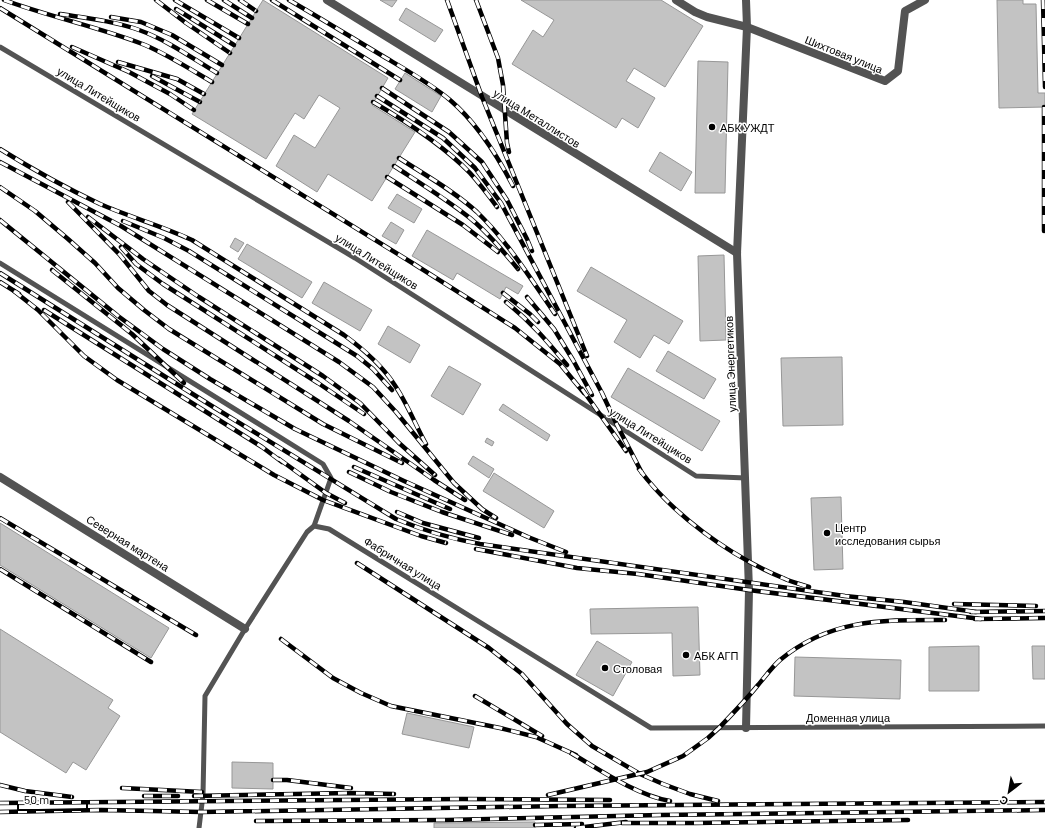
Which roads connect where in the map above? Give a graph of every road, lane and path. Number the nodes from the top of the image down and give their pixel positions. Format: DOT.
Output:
graph roads {
  1 [pos="327,0"];
  2 [pos="676,0"];
  3 [pos="746,0"];
  4 [pos="925,0"];
  5 [pos="747,27"];
  6 [pos="0,47"];
  7 [pos="737,253"];
  8 [pos="0,263"];
  9 [pos="0,477"];
  10 [pos="746,478"];
  11 [pos="314,526"];
  12 [pos="245,629"];
  13 [pos="1045,726"];
  14 [pos="651,728"];
  15 [pos="746,728"];
  16 [pos="200,828"];
  1 -- 7 [label="street, улица Металлистов"];
  2 -- 5 [label="street"];
  3 -- 5 [label="street, улица Энергетиков"];
  4 -- 5 [label="street, Шихтовая улица"];
  5 -- 7 [label="street, улица Энергетиков"];
  6 -- 10 [label="lane, улица Литейщиков"];
  7 -- 10 [label="street, улица Энергетиков"];
  8 -- 11 [label="lane"];
  9 -- 12 [label="street, Северная мартена"];
  10 -- 15 [label="street, улица Энергетиков"];
  11 -- 12 [label="lane"];
  11 -- 14 [label="lane, Фабричная улица"];
  12 -- 16 [label="lane"];
  13 -- 15 [label="lane, Доменная улица"];
  14 -- 15 [label="lane, Доменная улица"];
}
